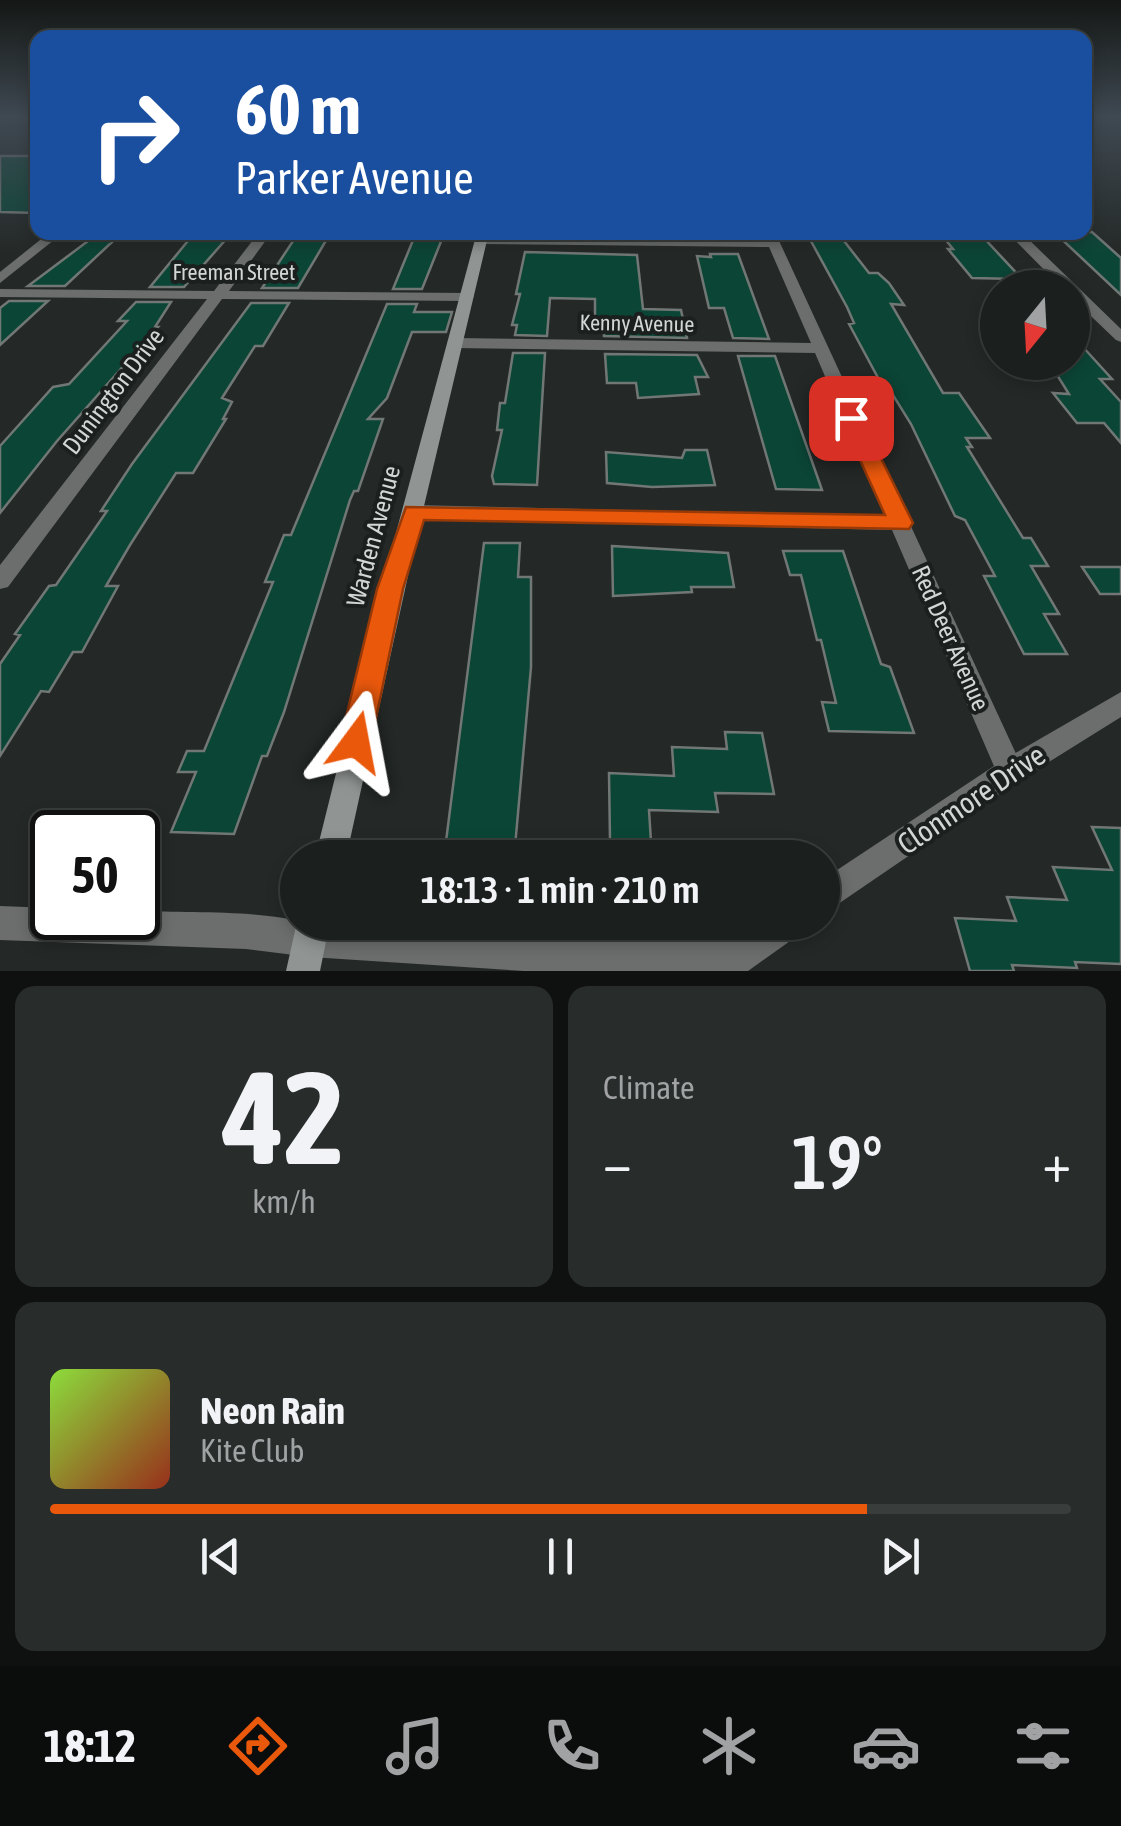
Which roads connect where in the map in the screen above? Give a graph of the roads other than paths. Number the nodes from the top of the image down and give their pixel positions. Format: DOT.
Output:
graph roads {
  1 [pos="48,240"];
  2 [pos="260,240"];
  3 [pos="481,240"];
  4 [pos="772,240"];
  5 [pos="1022,240"];
  6 [pos="1052,270"];
  7 [pos="0,279"];
  8 [pos="0,293"];
  9 [pos="218,294"];
  10 [pos="468,297"];
  11 [pos="1090,307"];
  12 [pos="1121,337"];
  13 [pos="456,343"];
  14 [pos="819,348"];
  15 [pos="414,512"];
  16 [pos="900,523"];
  17 [pos="0,581"];
  18 [pos="1121,703"];
  19 [pos="1010,771"];
  20 [pos="334,840"];
  21 [pos="840,887"];
  22 [pos="0,923"];
  23 [pos="762,940"];
  24 [pos="309,944"];
  25 [pos="729,963"];
  1 -- 7 [label="street"];
  2 -- 9 [label="street, Dunington Drive"];
  3 -- 10 [label="main road, Warden Avenue"];
  4 -- 14 [label="street, Red Deer Avenue"];
  5 -- 6 [label="street"];
  8 -- 9 [label="street, Freeman Street"];
  9 -- 10 [label="street, Freeman Street"];
  9 -- 17 [label="street, Dunington Drive"];
  10 -- 13 [label="main road, Warden Avenue"];
  11 -- 12 [label="street"];
  13 -- 14 [label="street, Kenny Avenue"];
  13 -- 15 [label="main road, Warden Avenue"];
  14 -- 16 [label="street, Red Deer Avenue"];
  15 -- 16 [label="street"];
  15 -- 20 [label="main road, Warden Avenue"];
  16 -- 19 [label="street, Red Deer Avenue"];
  18 -- 19 [label="street, Clonmore Drive"];
  19 -- 21 [label="street, Clonmore Drive"];
  22 -- 24 [label="street"];
  23 -- 25 [label="street"];
  24 -- 25 [label="street"];
}
